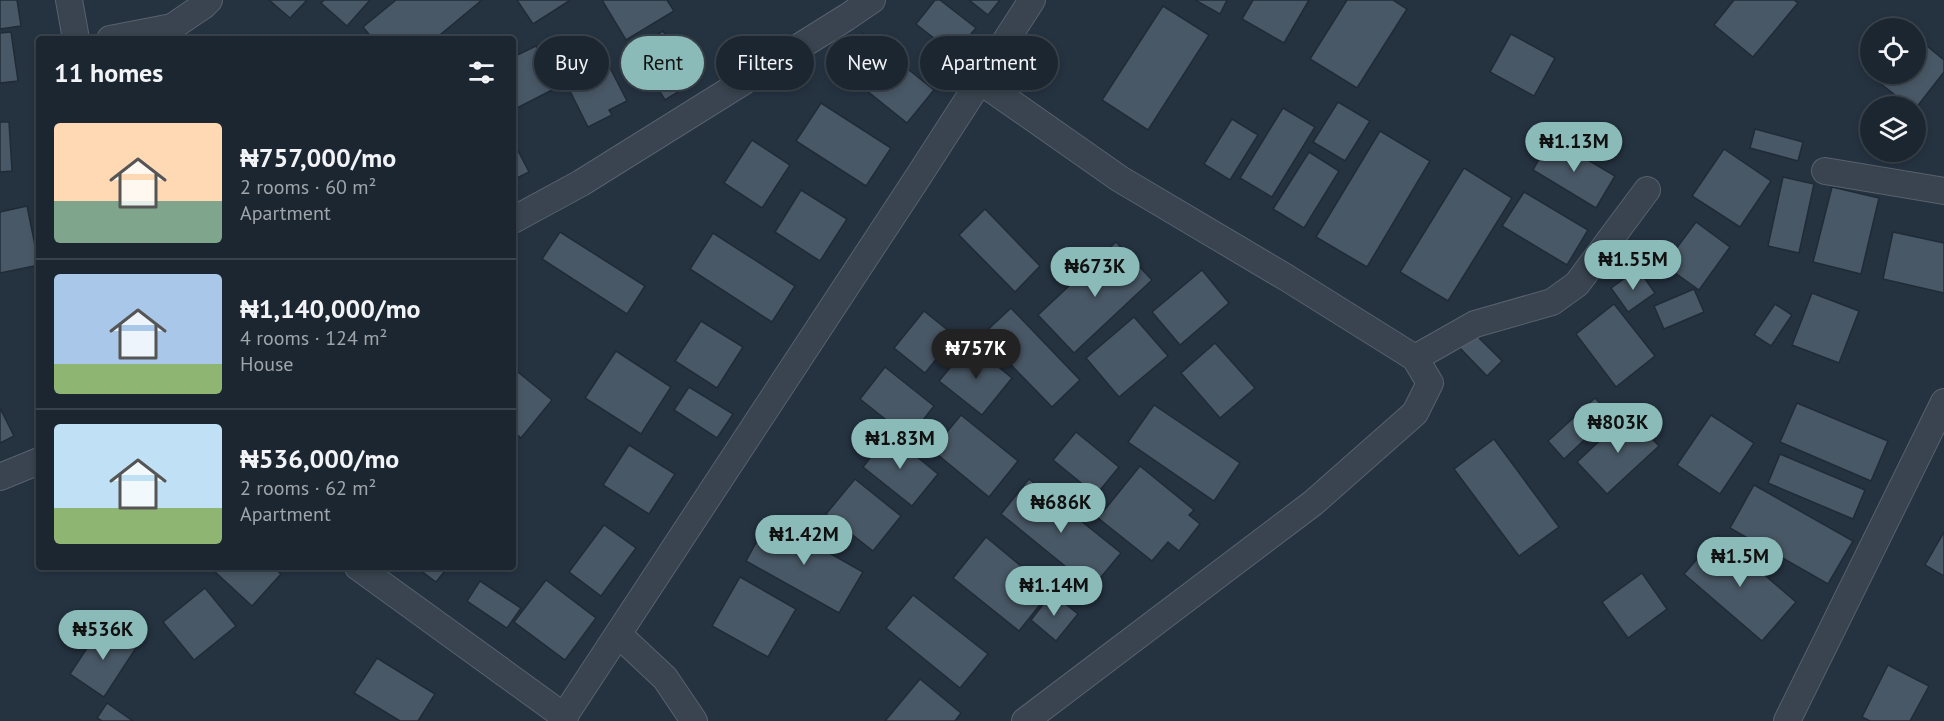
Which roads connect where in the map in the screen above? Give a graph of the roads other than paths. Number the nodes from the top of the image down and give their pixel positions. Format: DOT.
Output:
graph roads {
  1 [pos="69,0"];
  2 [pos="209,0"];
  3 [pos="872,0"];
  4 [pos="1032,0"];
  5 [pos="75,36"];
  6 [pos="126,36"];
  7 [pos="1009,36"];
  8 [pos="974,90"];
  9 [pos="993,90"];
  10 [pos="1825,171"];
  11 [pos="1647,190"];
  12 [pos="1944,191"];
  13 [pos="516,218"];
  14 [pos="1415,358"];
  15 [pos="1942,412"];
  16 [pos="36,462"];
  17 [pos="0,477"];
  18 [pos="362,570"];
  19 [pos="619,635"];
  20 [pos="563,719"];
  21 [pos="694,721"];
  22 [pos="1025,721"];
  23 [pos="1786,721"];
  1 -- 5 [label="street"];
  2 -- 6 [label="street"];
  3 -- 13 [label="street"];
  4 -- 7 [label="street"];
  8 -- 19 [label="street"];
  9 -- 14 [label="street"];
  10 -- 12 [label="street"];
  11 -- 14 [label="street"];
  14 -- 22 [label="street"];
  15 -- 23 [label="street"];
  16 -- 17 [label="street"];
  18 -- 20 [label="street"];
  19 -- 20 [label="street"];
  19 -- 21 [label="street"];
}
